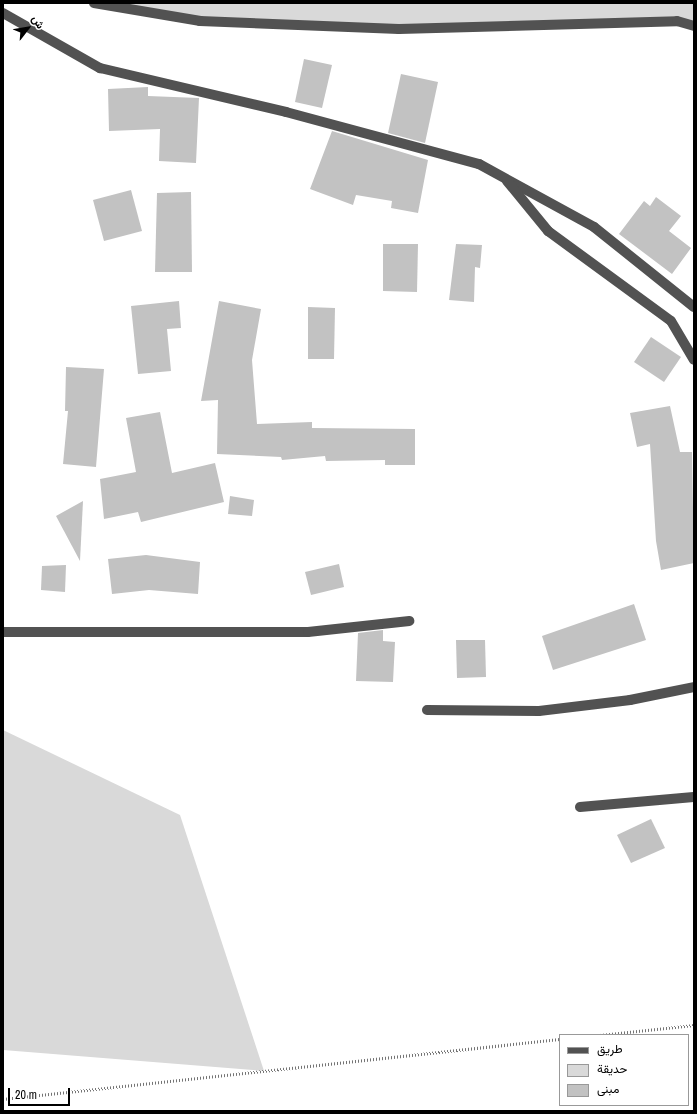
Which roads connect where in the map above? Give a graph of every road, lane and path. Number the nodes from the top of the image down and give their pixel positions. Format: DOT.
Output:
graph roads {
  1 [pos="94,3"];
  2 [pos="3,13"];
  3 [pos="694,26"];
  4 [pos="503,177"];
  5 [pos="694,307"];
  6 [pos="694,360"];
  7 [pos="409,621"];
  8 [pos="3,632"];
  9 [pos="694,687"];
  10 [pos="427,710"];
  11 [pos="694,797"];
  12 [pos="580,807"];
  13 [pos="694,1025"];
  14 [pos="609,1034"];
  15 [pos="559,1039"];
  16 [pos="3,1099"];
  1 -- 3 [label="street"];
  2 -- 4 [label="street"];
  4 -- 5 [label="street"];
  4 -- 6 [label="street"];
  7 -- 8 [label="street"];
  9 -- 10 [label="street"];
  11 -- 12 [label="street"];
  13 -- 14 [label="path"];
  15 -- 16 [label="path"];
}
